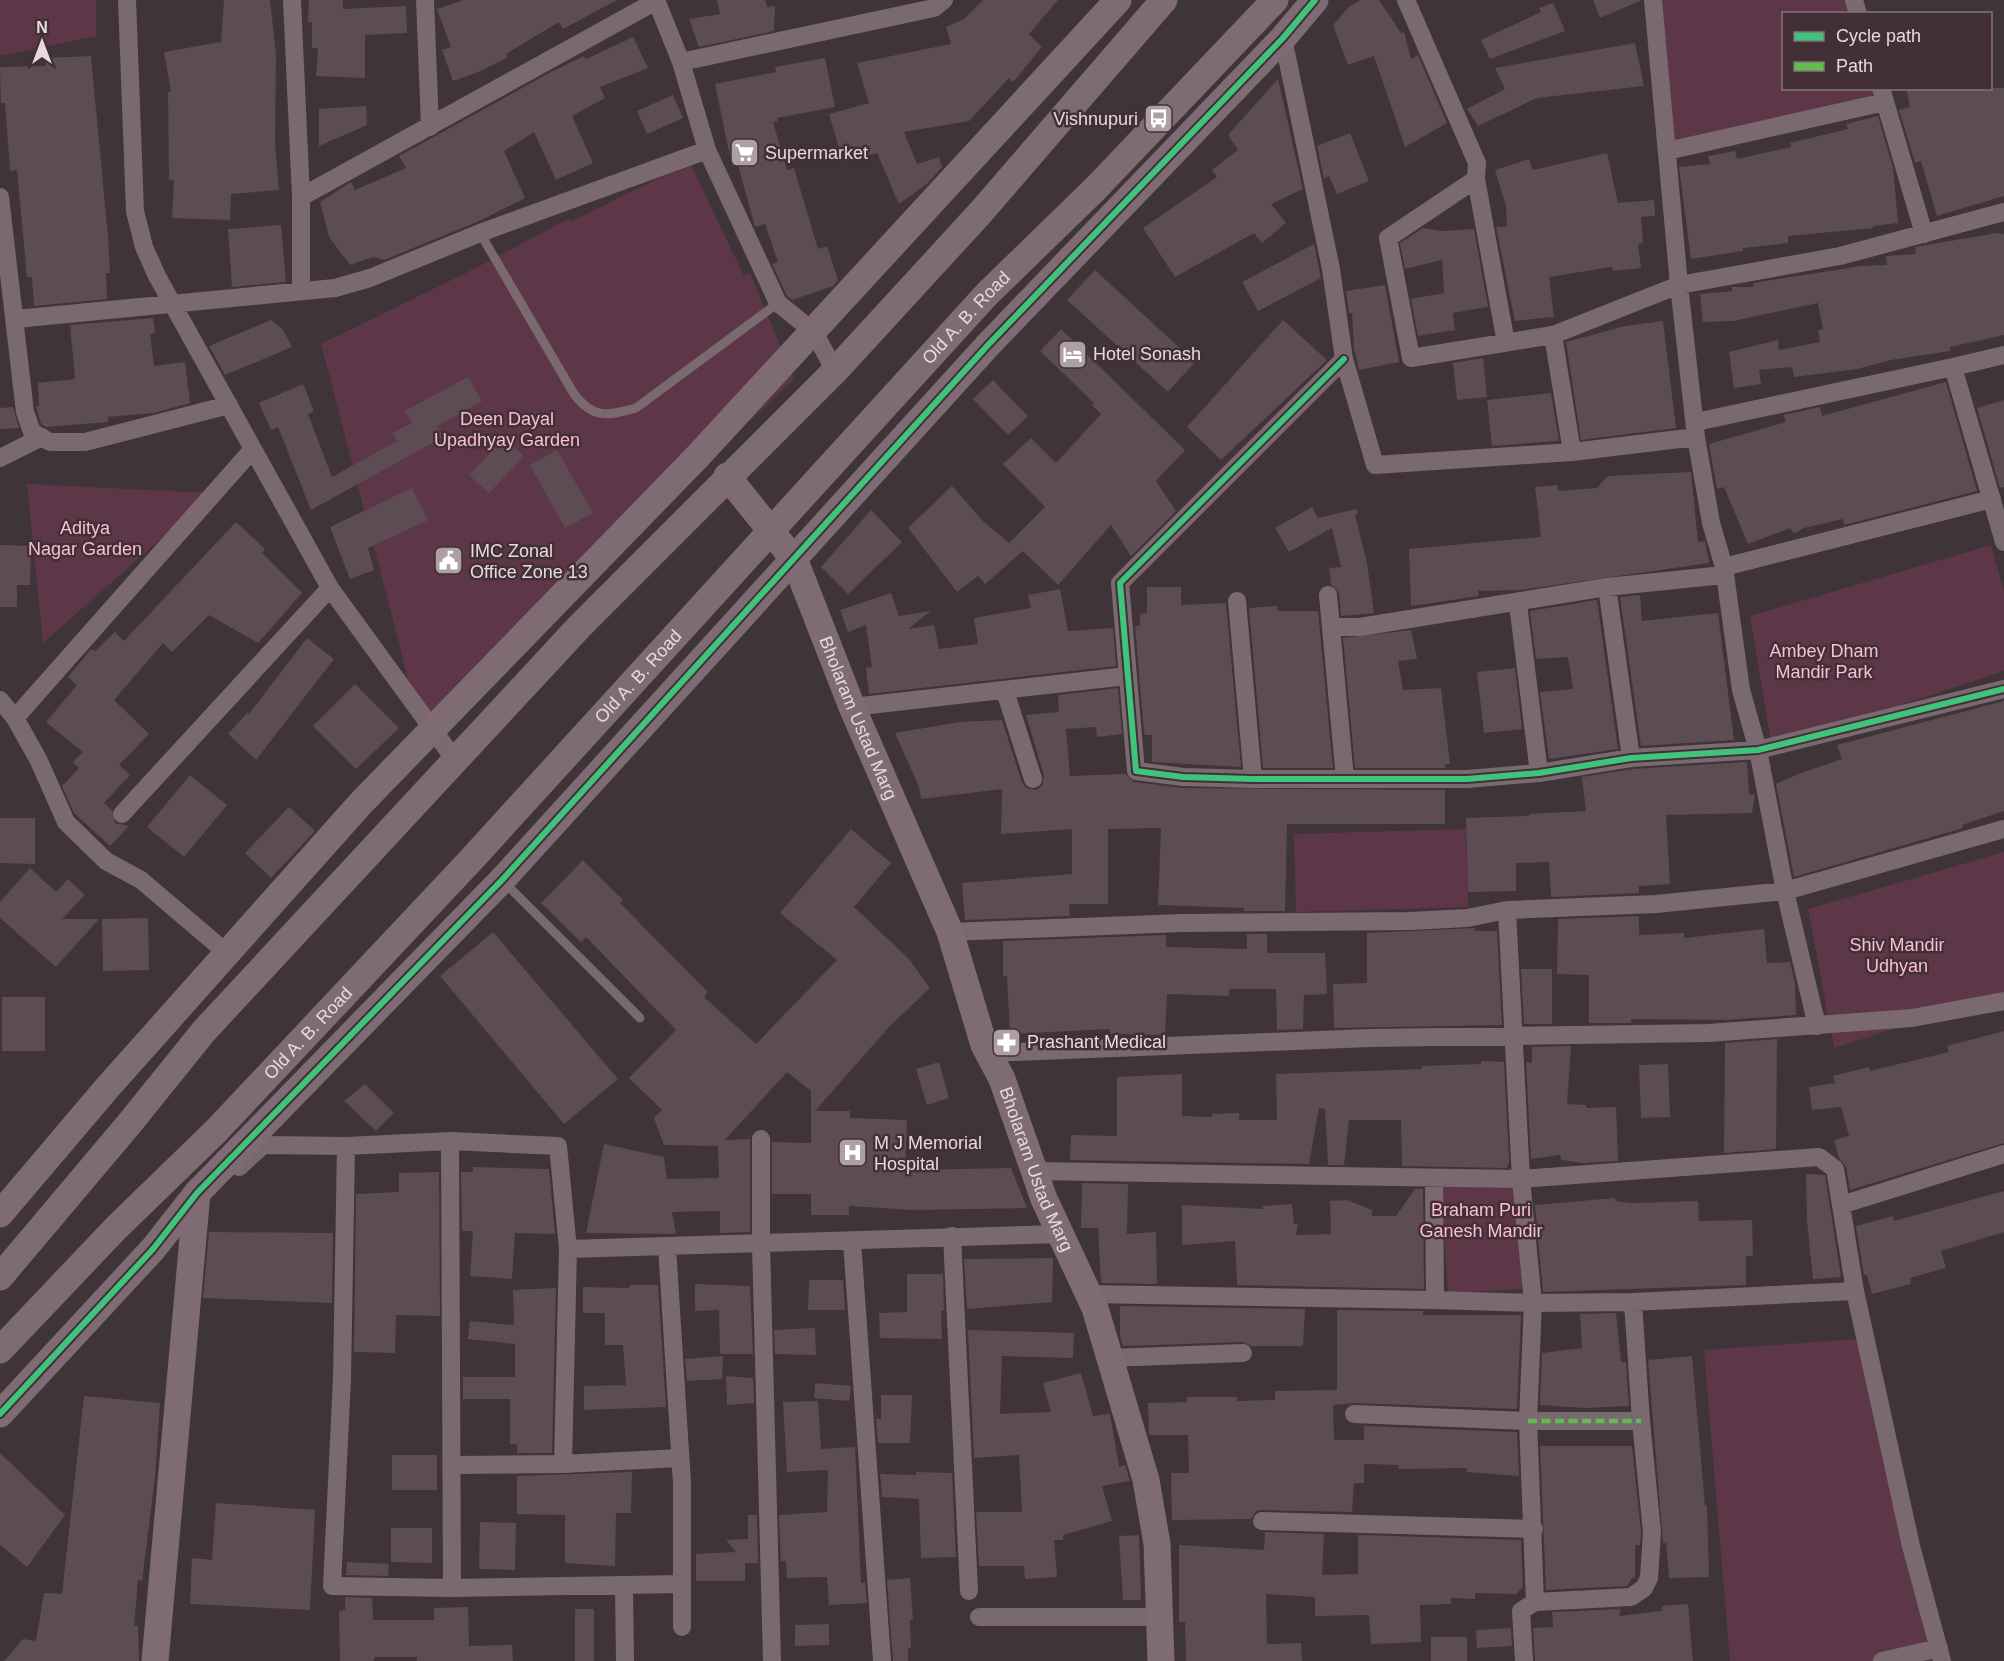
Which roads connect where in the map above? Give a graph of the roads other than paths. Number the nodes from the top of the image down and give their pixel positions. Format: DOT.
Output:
graph roads {
  1 [pos="128,0"];
  2 [pos="292,0"];
  3 [pos="425,0"];
  4 [pos="656,0"];
  5 [pos="944,0"];
  6 [pos="1118,0"];
  7 [pos="1164,0"];
  8 [pos="1275,0"];
  9 [pos="1315,0"];
  10 [pos="1407,0"];
  11 [pos="1653,0"];
  12 [pos="1282,38"];
  13 [pos="681,62"];
  14 [pos="1883,95"];
  15 [pos="430,127"];
  16 [pos="707,150"];
  17 [pos="1667,151"];
  18 [pos="1476,179"];
  19 [pos="0,197"];
  20 [pos="301,197"];
  21 [pos="2004,212"];
  22 [pos="480,232"];
  23 [pos="1924,234"];
  24 [pos="1679,285"];
  25 [pos="301,291"];
  26 [pos="778,303"];
  27 [pos="174,305"];
  28 [pos="16,319"];
  29 [pos="814,332"];
  30 [pos="1553,335"];
  31 [pos="1506,343"];
  32 [pos="2004,355"];
  33 [pos="1344,359"];
  34 [pos="1953,367"];
  35 [pos="835,371"];
  36 [pos="229,405"];
  37 [pos="1696,429"];
  38 [pos="42,437"];
  39 [pos="253,449"];
  40 [pos="1572,452"];
  41 [pos="0,458"];
  42 [pos="727,476"];
  43 [pos="1992,499"];
  44 [pos="771,531"];
  45 [pos="2004,542"];
  46 [pos="795,561"];
  47 [pos="1724,571"];
  48 [pos="1606,587"];
  49 [pos="330,588"];
  50 [pos="1328,595"];
  51 [pos="1237,601"];
  52 [pos="1518,603"];
  53 [pos="1331,627"];
  54 [pos="1126,676"];
  55 [pos="2004,689"];
  56 [pos="1005,692"];
  57 [pos="0,699"];
  58 [pos="852,707"];
  59 [pos="15,718"];
  60 [pos="432,730"];
  61 [pos="1758,750"];
  62 [pos="1631,758"];
  63 [pos="455,760"];
  64 [pos="1539,772"];
  65 [pos="1033,779"];
  66 [pos="1253,779"];
  67 [pos="1345,779"];
  68 [pos="122,814"];
  69 [pos="2004,829"];
  70 [pos="502,880"];
  71 [pos="1785,891"];
  72 [pos="1507,910"];
  73 [pos="950,933"];
  74 [pos="228,954"];
  75 [pos="2004,1000"];
  76 [pos="640,1018"];
  77 [pos="1817,1026"];
  78 [pos="1515,1036"];
  79 [pos="988,1053"];
  80 [pos="761,1139"];
  81 [pos="450,1141"];
  82 [pos="346,1146"];
  83 [pos="2004,1154"];
  84 [pos="1034,1171"];
  85 [pos="170,1175"];
  86 [pos="1434,1179"];
  87 [pos="1521,1179"];
  88 [pos="197,1193"];
  89 [pos="1841,1205"];
  90 [pos="0,1214"];
  91 [pos="1060,1234"];
  92 [pos="952,1236"];
  93 [pos="852,1242"];
  94 [pos="761,1245"];
  95 [pos="667,1247"];
  96 [pos="568,1249"];
  97 [pos="0,1277"];
  98 [pos="1855,1291"];
  99 [pos="1089,1294"];
  100 [pos="1435,1300"];
  101 [pos="1633,1302"];
  102 [pos="1533,1303"];
  103 [pos="0,1350"];
  104 [pos="1243,1353"];
  105 [pos="1109,1358"];
  106 [pos="0,1414"];
  107 [pos="1354,1414"];
  108 [pos="1528,1421"];
  109 [pos="1641,1421"];
  110 [pos="680,1458"];
  111 [pos="563,1464"];
  112 [pos="453,1465"];
  113 [pos="1262,1521"];
  114 [pos="1534,1529"];
  115 [pos="682,1584"];
  116 [pos="624,1587"];
  117 [pos="452,1588"];
  118 [pos="969,1591"];
  119 [pos="1535,1602"];
  120 [pos="979,1617"];
  121 [pos="1160,1617"];
  122 [pos="682,1627"];
  123 [pos="1940,1654"];
  124 [pos="155,1661"];
  125 [pos="625,1661"];
  126 [pos="772,1661"];
  127 [pos="882,1661"];
  128 [pos="1161,1661"];
  129 [pos="1524,1661"];
  130 [pos="1882,1661"];
  1 -- 27 [label="street"];
  2 -- 20 [label="street"];
  3 -- 15 [label="street"];
  4 -- 13 [label="street"];
  4 -- 15 [label="street"];
  5 -- 13 [label="street"];
  6 -- 29 [label="street"];
  7 -- 35 [label="street"];
  8 -- 44 [label="street, Old A. B. Road"];
  9 -- 12 [label="street"];
  10 -- 18 [label="street"];
  11 -- 17 [label="street"];
  12 -- 33 [label="street"];
  12 -- 46 [label="street"];
  13 -- 16 [label="street"];
  14 -- 17 [label="street"];
  14 -- 23 [label="street"];
  15 -- 20 [label="street"];
  16 -- 22 [label="street"];
  16 -- 26 [label="street"];
  17 -- 24 [label="street"];
  18 -- 31 [label="street"];
  18 -- 31 [label="street"];
  19 -- 28 [label="street"];
  20 -- 25 [label="street"];
  21 -- 23 [label="street"];
  22 -- 25 [label="street"];
  22 -- 26 [label="lane"];
  23 -- 24 [label="street"];
  24 -- 30 [label="street"];
  24 -- 37 [label="street"];
  25 -- 27 [label="street"];
  26 -- 29 [label="street"];
  27 -- 28 [label="street"];
  27 -- 36 [label="street"];
  28 -- 38 [label="street"];
  29 -- 35 [label="street"];
  29 -- 60 [label="street"];
  30 -- 31 [label="street"];
  30 -- 40 [label="street"];
  32 -- 34 [label="street"];
  33 -- 40 [label="street"];
  33 -- 54 [label="street"];
  34 -- 37 [label="street"];
  34 -- 43 [label="street"];
  35 -- 42 [label="street"];
  36 -- 38 [label="street"];
  36 -- 39 [label="street"];
  37 -- 40 [label="street"];
  37 -- 47 [label="street"];
  38 -- 41 [label="street"];
  39 -- 49 [label="street"];
  39 -- 59 [label="street"];
  42 -- 44 [label="street, Bholaram Ustad Marg"];
  42 -- 63 [label="street"];
  43 -- 45 [label="street"];
  43 -- 47 [label="street"];
  44 -- 46 [label="street, Bholaram Ustad Marg"];
  44 -- 85 [label="street, Old A. B. Road"];
  46 -- 58 [label="street, Bholaram Ustad Marg"];
  46 -- 70 [label="street"];
  47 -- 48 [label="street"];
  47 -- 61 [label="street"];
  48 -- 52 [label="street"];
  48 -- 62 [label="street"];
  49 -- 60 [label="street"];
  49 -- 68 [label="street"];
  50 -- 53 [label="street"];
  51 -- 66 [label="street"];
  52 -- 53 [label="street"];
  52 -- 64 [label="street"];
  53 -- 67 [label="street"];
  54 -- 56 [label="street"];
  54 -- 66 [label="street"];
  55 -- 61 [label="street"];
  56 -- 58 [label="street"];
  56 -- 65 [label="street"];
  57 -- 59 [label="street"];
  58 -- 73 [label="street, Bholaram Ustad Marg"];
  59 -- 74 [label="street"];
  60 -- 63 [label="street"];
  60 -- 74 [label="street"];
  61 -- 62 [label="street"];
  61 -- 71 [label="street"];
  62 -- 64 [label="street"];
  63 -- 97 [label="street"];
  64 -- 67 [label="street"];
  66 -- 67 [label="street"];
  69 -- 71 [label="street"];
  70 -- 76 [label="lane"];
  70 -- 88 [label="street"];
  71 -- 72 [label="street"];
  71 -- 77 [label="street"];
  72 -- 73 [label="street"];
  72 -- 78 [label="street"];
  73 -- 79 [label="street, Bholaram Ustad Marg"];
  74 -- 90 [label="street"];
  75 -- 77 [label="street"];
  77 -- 78 [label="street"];
  78 -- 79 [label="street"];
  78 -- 87 [label="street"];
  79 -- 84 [label="street, Bholaram Ustad Marg"];
  80 -- 94 [label="street"];
  81 -- 82 [label="street"];
  81 -- 96 [label="street"];
  81 -- 112 [label="street"];
  82 -- 88 [label="street"];
  82 -- 117 [label="street"];
  83 -- 89 [label="street"];
  84 -- 86 [label="street"];
  84 -- 91 [label="street, Bholaram Ustad Marg"];
  85 -- 88 [label="street"];
  85 -- 103 [label="street, Old A. B. Road"];
  86 -- 87 [label="street"];
  86 -- 100 [label="street"];
  87 -- 89 [label="street"];
  87 -- 102 [label="street"];
  88 -- 106 [label="street"];
  88 -- 124 [label="street"];
  89 -- 98 [label="street"];
  91 -- 92 [label="street"];
  91 -- 99 [label="street, Bholaram Ustad Marg"];
  92 -- 93 [label="street"];
  92 -- 118 [label="street"];
  93 -- 94 [label="street"];
  93 -- 127 [label="street"];
  94 -- 95 [label="street"];
  94 -- 126 [label="street"];
  95 -- 96 [label="street"];
  95 -- 110 [label="street"];
  96 -- 111 [label="street"];
  98 -- 101 [label="street"];
  98 -- 123 [label="street"];
  99 -- 100 [label="street"];
  99 -- 105 [label="street, Bholaram Ustad Marg"];
  100 -- 102 [label="street"];
  101 -- 102 [label="street"];
  101 -- 109 [label="street"];
  102 -- 108 [label="street"];
  104 -- 105 [label="street"];
  105 -- 121 [label="street, Bholaram Ustad Marg"];
  107 -- 108 [label="street"];
  108 -- 109 [label="street"];
  108 -- 114 [label="street"];
  109 -- 119 [label="street"];
  110 -- 111 [label="street"];
  110 -- 115 [label="street"];
  111 -- 112 [label="street"];
  112 -- 117 [label="street"];
  113 -- 114 [label="street"];
  114 -- 119 [label="street"];
  115 -- 116 [label="street"];
  115 -- 122 [label="street"];
  116 -- 117 [label="street"];
  116 -- 125 [label="street"];
  119 -- 129 [label="street"];
  120 -- 121 [label="street"];
  121 -- 128 [label="street, Bholaram Ustad Marg"];
  123 -- 130 [label="street"];
}
